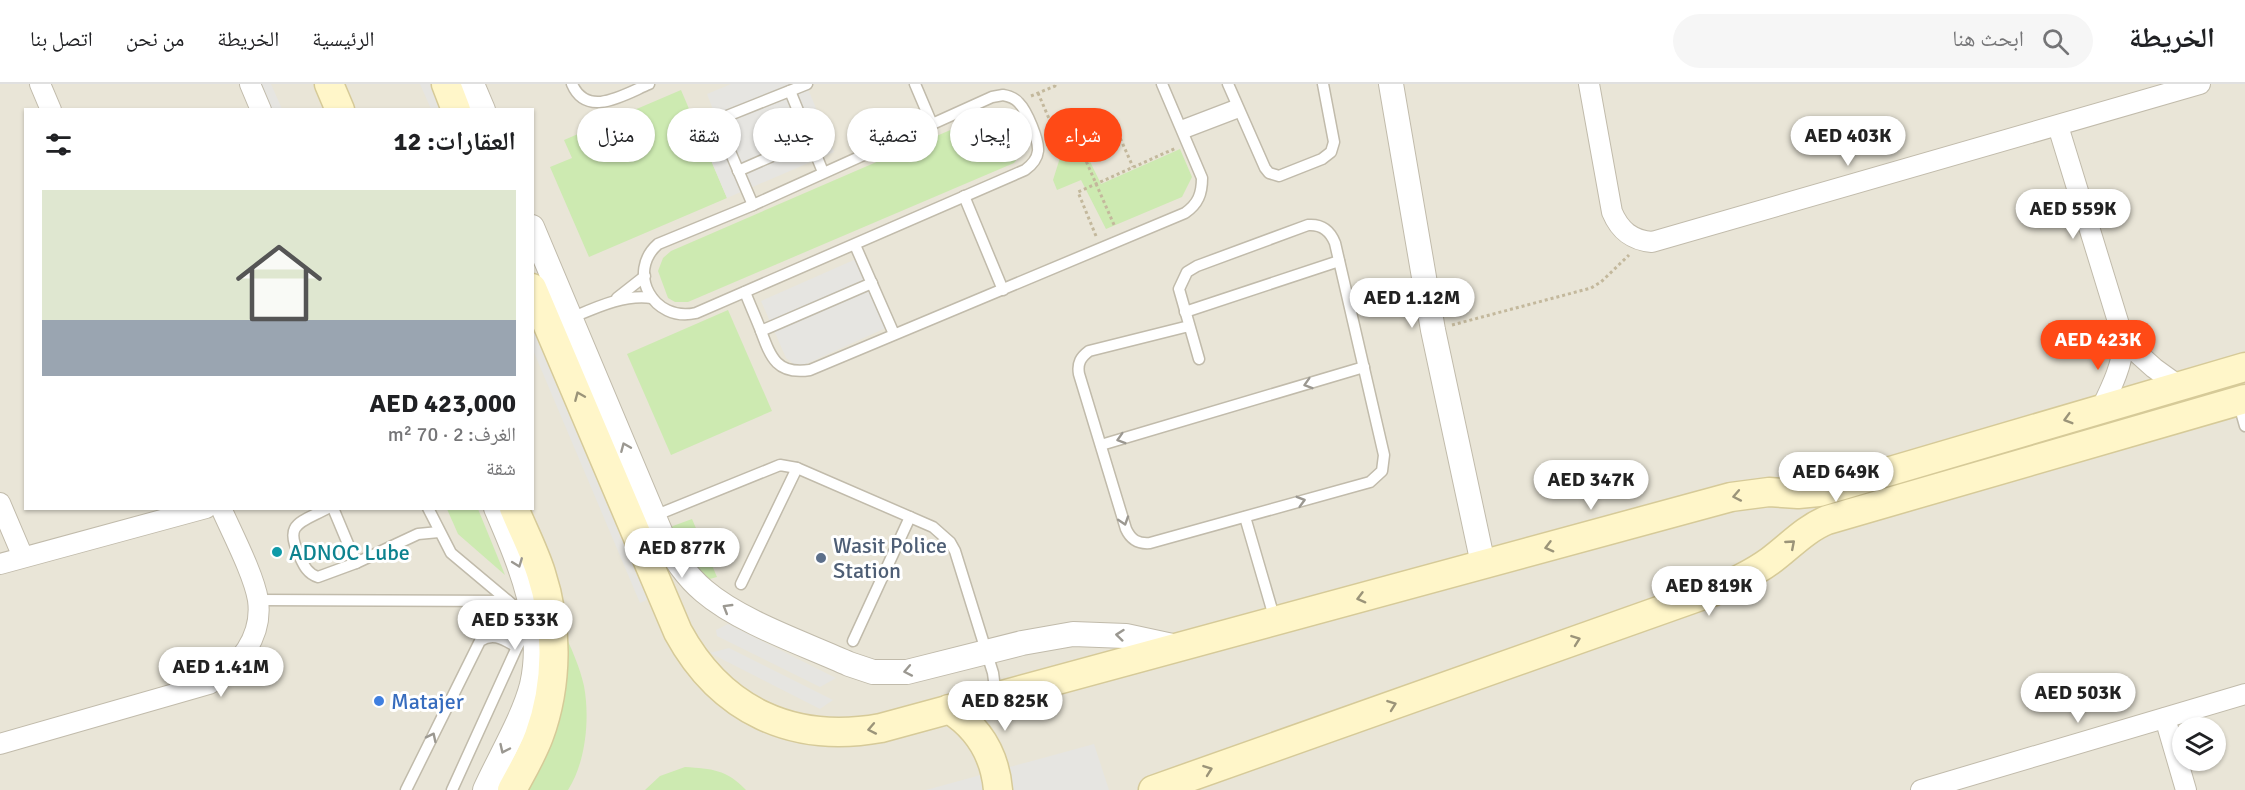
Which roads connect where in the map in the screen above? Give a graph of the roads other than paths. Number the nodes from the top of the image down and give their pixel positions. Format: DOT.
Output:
graph roads {
  1 [pos="40,84"];
  2 [pos="250,84"];
  3 [pos="446,84"];
  4 [pos="472,84"];
  5 [pos="572,84"];
  6 [pos="649,84"];
  7 [pos="807,84"];
  8 [pos="915,84"];
  9 [pos="1162,84"];
  10 [pos="1228,84"];
  11 [pos="1323,84"];
  12 [pos="1391,84"];
  13 [pos="1589,84"];
  14 [pos="2200,84"];
  15 [pos="790,91"];
  16 [pos="50,108"];
  17 [pos="260,108"];
  18 [pos="455,108"];
  19 [pos="482,108"];
  20 [pos="797,108"];
  21 [pos="925,108"];
  22 [pos="1238,108"];
  23 [pos="938,121"];
  24 [pos="2058,126"];
  25 [pos="1185,134"];
  26 [pos="847,161"];
  27 [pos="759,162"];
  28 [pos="819,162"];
  29 [pos="738,171"];
  30 [pos="823,172"];
  31 [pos="963,196"];
  32 [pos="753,205"];
  33 [pos="534,232"];
  34 [pos="855,245"];
  35 [pos="1340,261"];
  36 [pos="645,276"];
  37 [pos="872,283"];
  38 [pos="1003,290"];
  39 [pos="745,292"];
  40 [pos="534,293"];
  41 [pos="652,298"];
  42 [pos="611,302"];
  43 [pos="1185,312"];
  44 [pos="571,318"];
  45 [pos="1189,326"];
  46 [pos="761,331"];
  47 [pos="894,334"];
  48 [pos="2124,341"];
  49 [pos="1199,359"];
  50 [pos="1364,367"];
  51 [pos="2245,367"];
  52 [pos="2179,386"];
  53 [pos="2101,409"];
  54 [pos="2243,409"];
  55 [pos="1101,445"];
  56 [pos="797,468"];
  57 [pos="1809,494"];
  58 [pos="0,503"];
  59 [pos="199,510"];
  60 [pos="222,510"];
  61 [pos="324,510"];
  62 [pos="334,510"];
  63 [pos="429,510"];
  64 [pos="497,510"];
  65 [pos="515,510"];
  66 [pos="654,516"];
  67 [pos="910,517"];
  68 [pos="1245,517"];
  69 [pos="1817,524"];
  70 [pos="439,532"];
  71 [pos="23,557"];
  72 [pos="356,563"];
  73 [pos="0,564"];
  74 [pos="1483,564"];
  75 [pos="741,584"];
  76 [pos="258,600"];
  77 [pos="508,601"];
  78 [pos="534,616"];
  79 [pos="1275,621"];
  80 [pos="853,641"];
  81 [pos="517,647"];
  82 [pos="1177,647"];
  83 [pos="995,679"];
  84 [pos="2245,694"];
  85 [pos="949,709"];
  86 [pos="2165,718"];
  87 [pos="0,744"];
  88 [pos="456,787"];
  89 [pos="406,790"];
  90 [pos="485,790"];
  91 [pos="512,790"];
  92 [pos="998,790"];
  93 [pos="1153,790"];
  94 [pos="1921,790"];
  95 [pos="2186,790"];
  1 -- 16 [label="street"];
  2 -- 17 [label="street"];
  3 -- 18 [label="main road"];
  4 -- 19 [label="street"];
  5 -- 6 [label="lane"];
  7 -- 15 [label="lane"];
  8 -- 21 [label="lane"];
  9 -- 25 [label="lane"];
  10 -- 22 [label="lane"];
  11 -- 22 [label="lane"];
  12 -- 74 [label="street"];
  13 -- 24 [label="street"];
  14 -- 24 [label="street"];
  15 -- 20 [label="lane"];
  15 -- 29 [label="lane"];
  22 -- 25 [label="lane"];
  23 -- 31 [label="lane"];
  24 -- 48 [label="street"];
  25 -- 38 [label="lane"];
  26 -- 30 [label="lane"];
  27 -- 29 [label="lane"];
  28 -- 30 [label="lane"];
  29 -- 32 [label="lane"];
  30 -- 32 [label="lane"];
  31 -- 34 [label="lane"];
  31 -- 38 [label="lane"];
  32 -- 36 [label="lane"];
  33 -- 44 [label="street"];
  34 -- 37 [label="lane"];
  34 -- 39 [label="lane"];
  35 -- 43 [label="lane"];
  35 -- 43 [label="lane"];
  35 -- 50 [label="lane"];
  36 -- 41 [label="lane"];
  36 -- 42 [label="lane"];
  37 -- 46 [label="lane"];
  37 -- 47 [label="lane"];
  38 -- 47 [label="lane"];
  39 -- 41 [label="lane"];
  39 -- 46 [label="lane"];
  85 -- 40 [label="main road, one-way"];
  41 -- 42 [label="lane"];
  42 -- 44 [label="lane"];
  43 -- 45 [label="lane"];
  66 -- 44 [label="street, one-way"];
  45 -- 49 [label="lane"];
  45 -- 55 [label="lane"];
  46 -- 47 [label="lane"];
  48 -- 52 [label="street"];
  48 -- 53 [label="street"];
  50 -- 55 [label="lane, one-way"];
  68 -- 50 [label="lane, one-way"];
  51 -- 52 [label="main road"];
  52 -- 53 [label="main road"];
  53 -- 57 [label="main road, one-way"];
  54 -- 69 [label="main road"];
  55 -- 68 [label="lane, one-way"];
  56 -- 66 [label="lane"];
  56 -- 67 [label="lane"];
  56 -- 75 [label="lane"];
  57 -- 69 [label="main road"];
  57 -- 74 [label="main road, one-way"];
  58 -- 71 [label="street"];
  59 -- 71 [label="street"];
  60 -- 76 [label="street"];
  61 -- 72 [label="lane"];
  62 -- 72 [label="lane"];
  63 -- 70 [label="lane"];
  64 -- 78 [label="street, one-way"];
  65 -- 91 [label="main road"];
  83 -- 66 [label="street, one-way"];
  67 -- 80 [label="lane"];
  67 -- 83 [label="lane"];
  68 -- 79 [label="lane"];
  93 -- 69 [label="main road, one-way"];
  70 -- 72 [label="lane"];
  70 -- 77 [label="lane"];
  71 -- 73 [label="street"];
  74 -- 79 [label="main road, one-way"];
  76 -- 77 [label="lane"];
  76 -- 87 [label="street"];
  77 -- 78 [label="lane"];
  78 -- 81 [label="lane"];
  78 -- 90 [label="street, one-way"];
  79 -- 82 [label="main road"];
  81 -- 88 [label="lane"];
  89 -- 81 [label="lane, one-way"];
  82 -- 83 [label="main road"];
  82 -- 83 [label="street, one-way"];
  83 -- 85 [label="main road"];
  84 -- 86 [label="street"];
  85 -- 92 [label="main road"];
  86 -- 94 [label="street"];
  86 -- 95 [label="street"];
}
